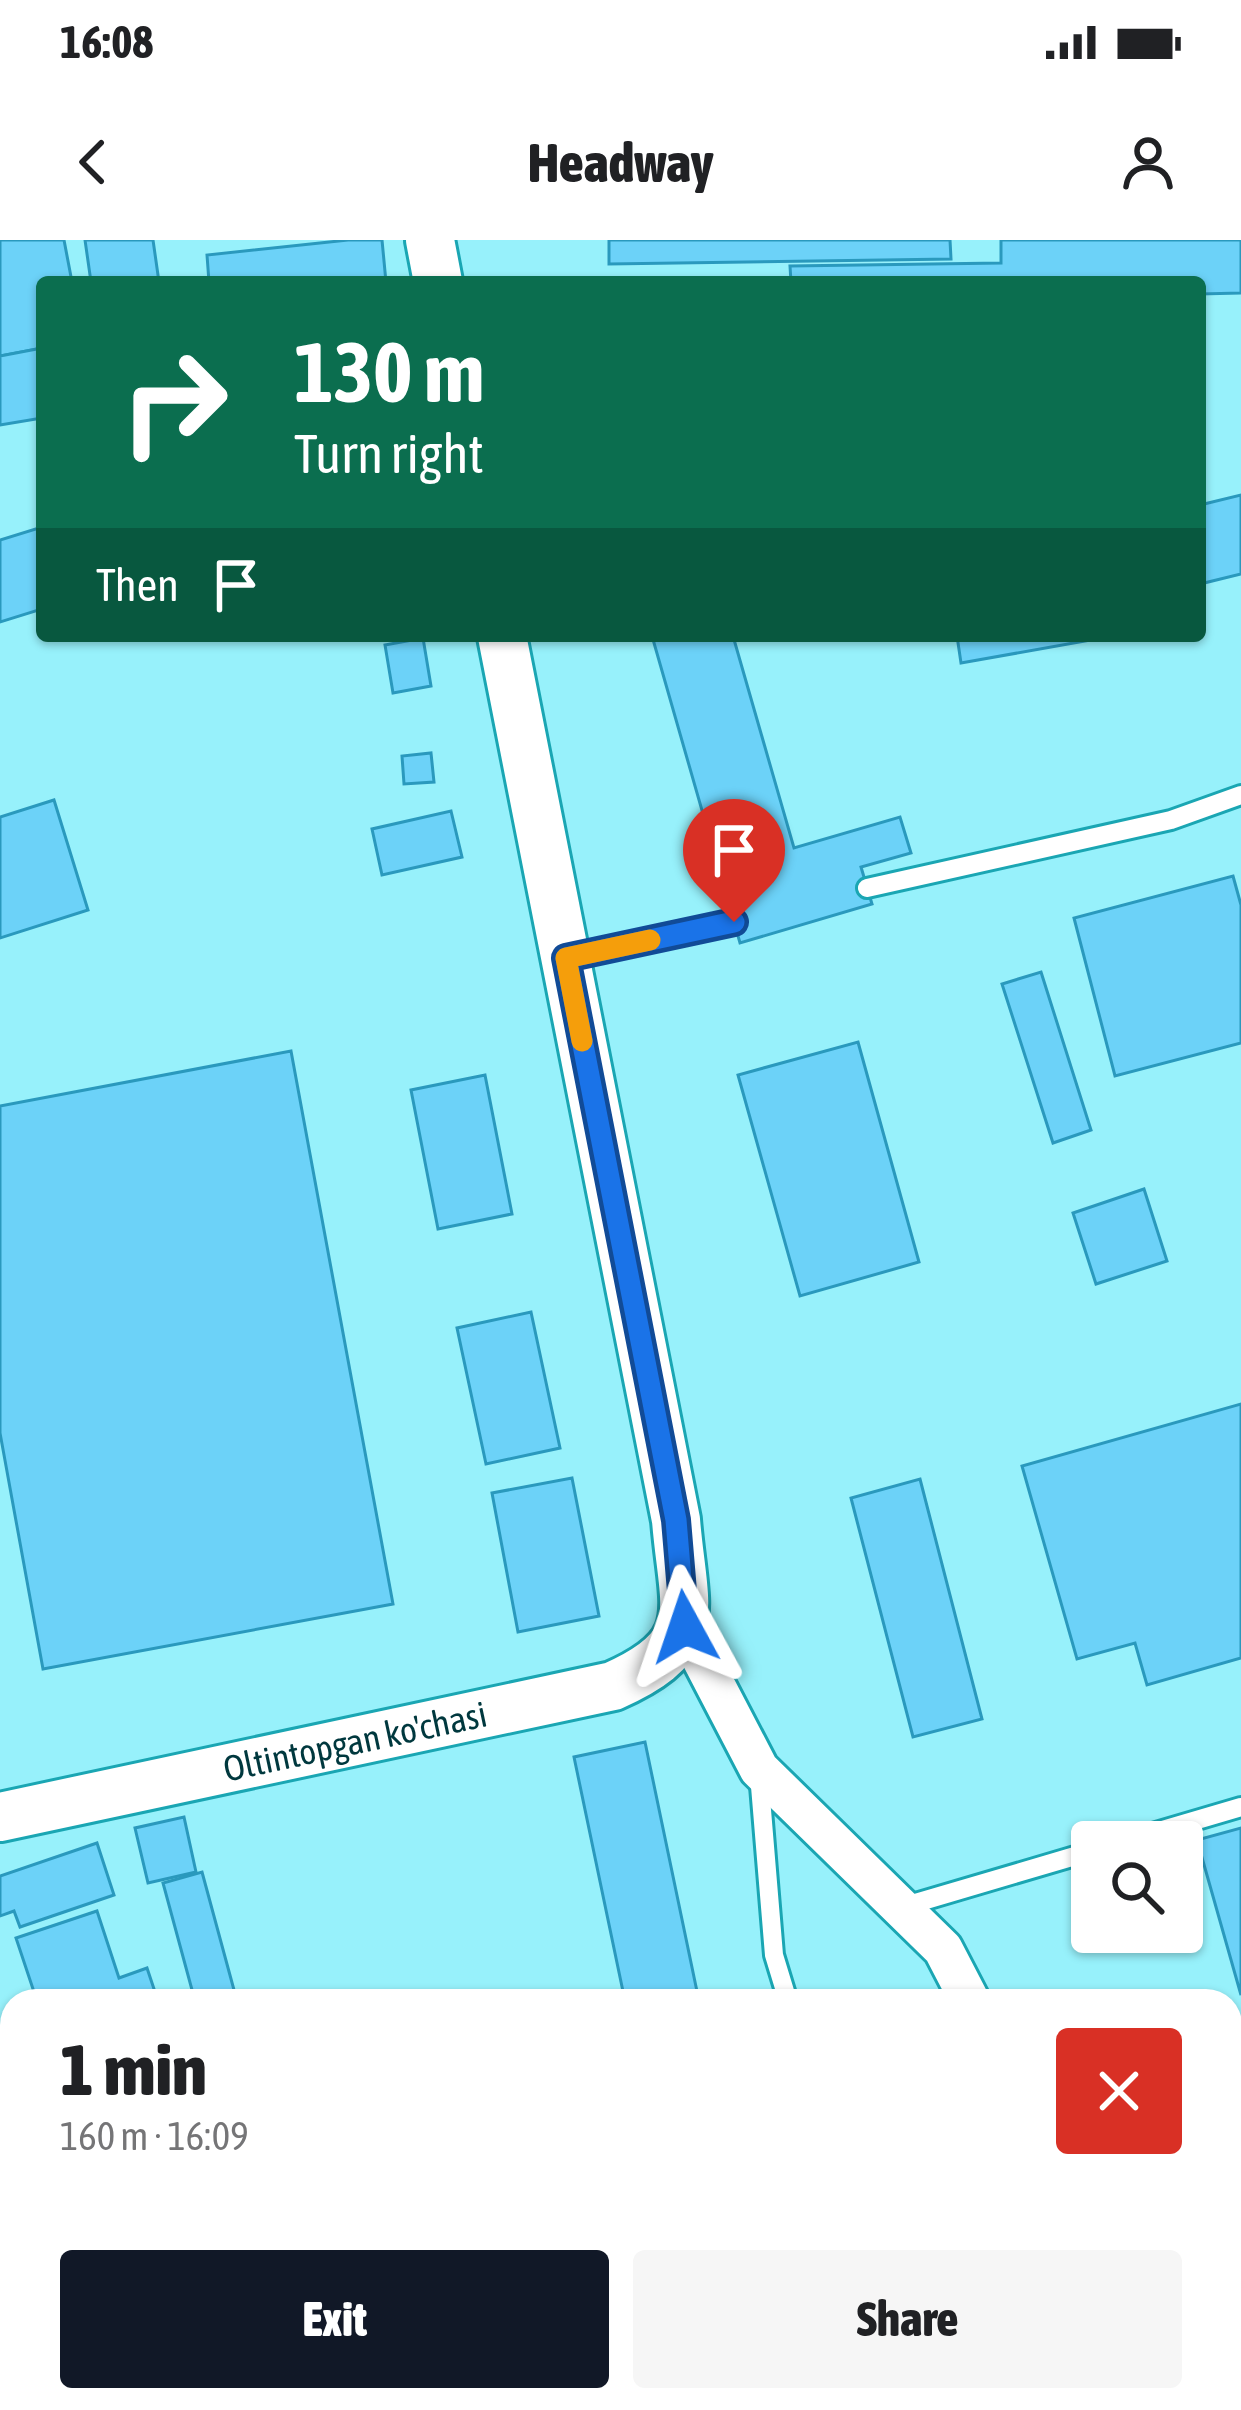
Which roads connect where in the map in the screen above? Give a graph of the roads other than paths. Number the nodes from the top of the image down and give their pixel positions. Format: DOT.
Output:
graph roads {
  1 [pos="430,240"];
  2 [pos="437,276"];
  3 [pos="503,642"];
  4 [pos="1241,795"];
  5 [pos="867,888"];
  6 [pos="734,922"];
  7 [pos="566,958"];
  8 [pos="685,1627"];
  9 [pos="759,1769"];
  10 [pos="1241,1807"];
  11 [pos="0,1817"];
  12 [pos="1193,1821"];
  13 [pos="1071,1857"];
  14 [pos="897,1908"];
  15 [pos="784,1989"];
  16 [pos="964,1989"];
  1 -- 2 [label="street"];
  3 -- 7 [label="street"];
  4 -- 5 [label="lane"];
  6 -- 7 [label="lane"];
  7 -- 8 [label="street"];
  8 -- 9 [label="street"];
  8 -- 11 [label="street, Oltintopgan ko'chasi"];
  9 -- 14 [label="street"];
  9 -- 15 [label="lane"];
  10 -- 12 [label="lane"];
  13 -- 14 [label="lane"];
  14 -- 16 [label="street"];
}
